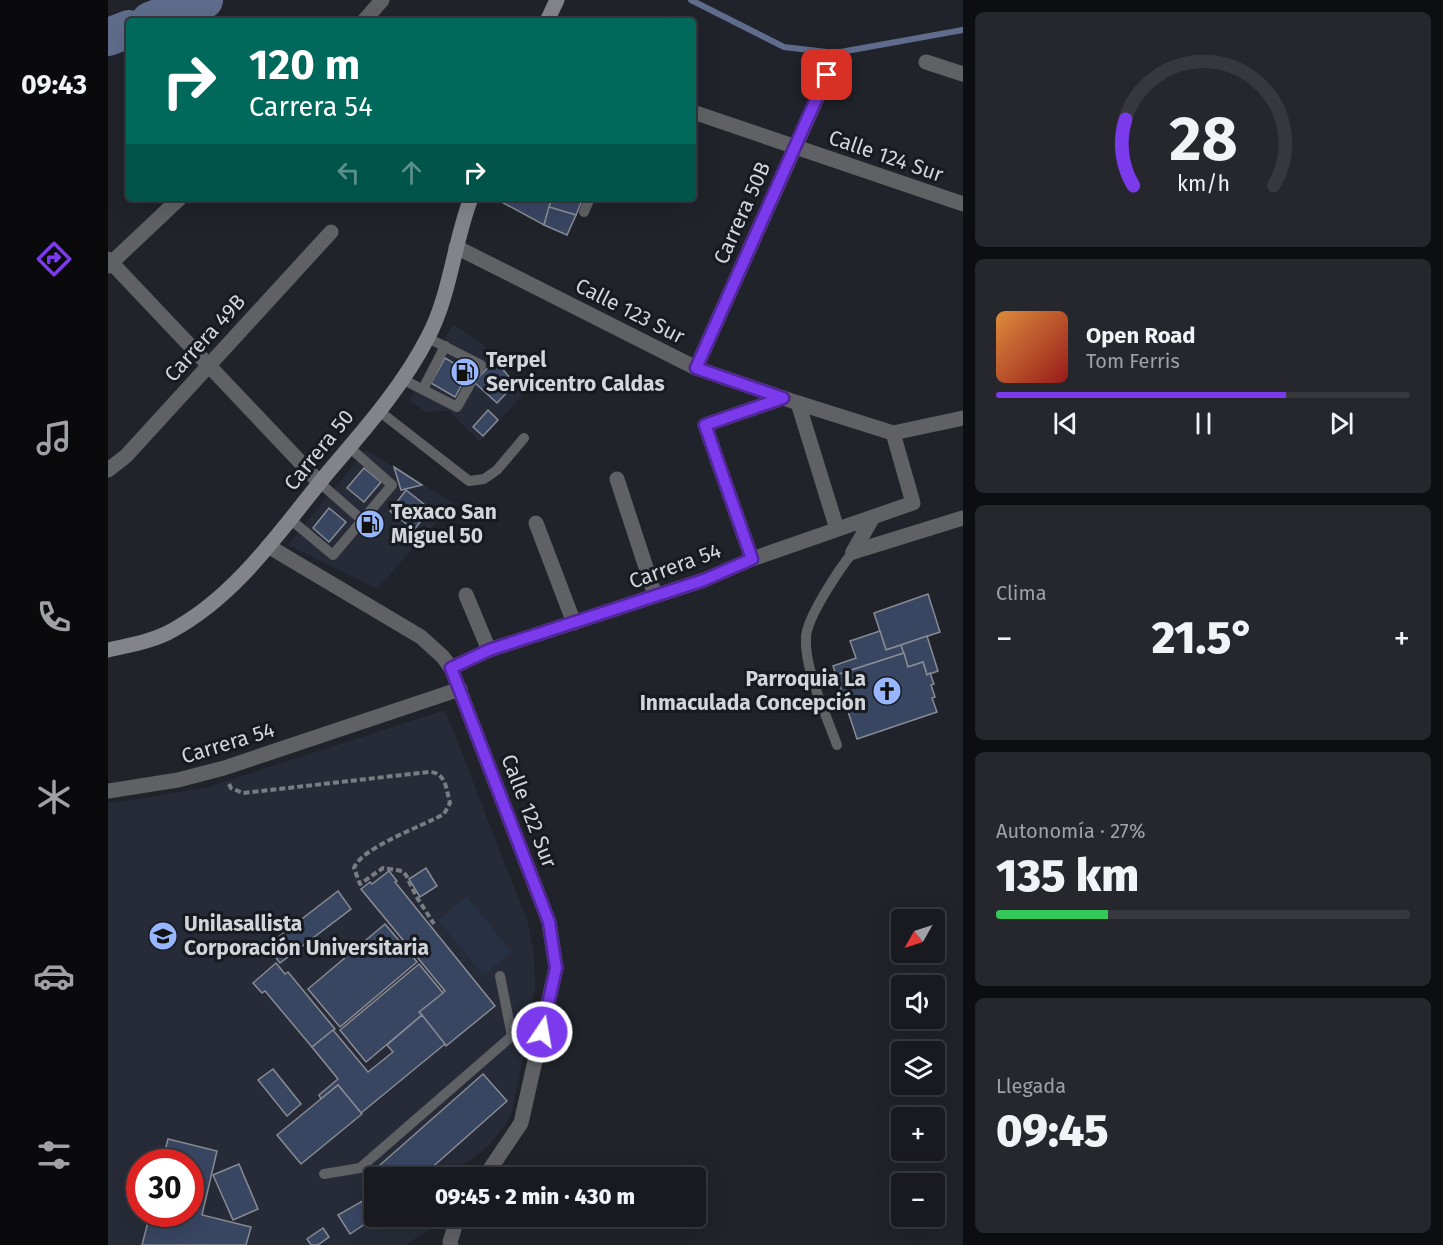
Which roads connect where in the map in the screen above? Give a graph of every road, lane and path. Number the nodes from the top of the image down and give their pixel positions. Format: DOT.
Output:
graph roads {
  1 [pos="382,0"];
  2 [pos="367,18"];
  3 [pos="926,62"];
  4 [pos="963,74"];
  5 [pos="827,75"];
  6 [pos="696,113"];
  7 [pos="795,146"];
  8 [pos="177,201"];
  9 [pos="470,201"];
  10 [pos="589,201"];
  11 [pos="963,204"];
  12 [pos="584,212"];
  13 [pos="331,232"];
  14 [pos="456,247"];
  15 [pos="109,263"];
  16 [pos="428,338"];
  17 [pos="446,346"];
  18 [pos="208,366"];
  19 [pos="696,368"];
  20 [pos="402,379"];
  21 [pos="423,388"];
  22 [pos="790,400"];
  23 [pos="379,411"];
  24 [pos="963,418"];
  25 [pos="893,433"];
  26 [pos="524,438"];
  27 [pos="349,447"];
  28 [pos="108,470"];
  29 [pos="617,479"];
  30 [pos="320,483"];
  31 [pos="873,517"];
  32 [pos="963,518"];
  33 [pos="290,519"];
  34 [pos="363,520"];
  35 [pos="536,523"];
  36 [pos="837,529"];
  37 [pos="268,546"];
  38 [pos="853,552"];
  39 [pos="752,559"];
  40 [pos="466,595"];
  41 [pos="655,595"];
  42 [pos="574,623"];
  43 [pos="108,650"];
  44 [pos="489,650"];
  45 [pos="451,668"];
  46 [pos="460,689"];
  47 [pos="837,744"];
  48 [pos="227,780"];
  49 [pos="108,791"];
  50 [pos="434,924"];
  51 [pos="500,976"];
  52 [pos="542,1032"];
  53 [pos="512,1036"];
  54 [pos="492,1167"];
  55 [pos="324,1174"];
  56 [pos="455,1227"];
  57 [pos="451,1245"];
  1 -- 2 [label="street"];
  3 -- 4 [label="street"];
  5 -- 7 [label="street, Carrera 50B"];
  6 -- 7 [label="street, Calle 124 Sur"];
  7 -- 11 [label="street, Calle 124 Sur"];
  7 -- 19 [label="street, Carrera 50B"];
  8 -- 15 [label="street"];
  9 -- 14 [label="main road, Carrera 50"];
  10 -- 12 [label="lane"];
  13 -- 18 [label="street, Carrera 49B"];
  14 -- 16 [label="main road, Carrera 50"];
  14 -- 19 [label="street, Calle 123 Sur"];
  15 -- 18 [label="street"];
  16 -- 17 [label="lane"];
  16 -- 20 [label="main road, Carrera 50"];
  17 -- 21 [label="lane"];
  17 -- 21 [label="lane"];
  18 -- 28 [label="street, Carrera 49B"];
  18 -- 30 [label="street"];
  19 -- 22 [label="street, Calle 123 Sur"];
  20 -- 21 [label="lane"];
  20 -- 23 [label="main road, Carrera 50"];
  22 -- 25 [label="street, Calle 123 Sur"];
  22 -- 36 [label="street"];
  22 -- 39 [label="street"];
  23 -- 26 [label="lane"];
  23 -- 27 [label="main road, Carrera 50"];
  24 -- 25 [label="street, Calle 123 Sur"];
  25 -- 31 [label="street, Carrera 54"];
  27 -- 30 [label="main road, Carrera 50"];
  27 -- 34 [label="lane"];
  29 -- 41 [label="street"];
  30 -- 33 [label="main road, Carrera 50"];
  30 -- 34 [label="lane"];
  31 -- 36 [label="street, Carrera 54"];
  31 -- 38 [label="street"];
  32 -- 38 [label="street"];
  33 -- 34 [label="lane"];
  33 -- 37 [label="main road, Carrera 50"];
  35 -- 42 [label="street"];
  36 -- 39 [label="street, Carrera 54"];
  37 -- 43 [label="main road, Carrera 50"];
  37 -- 45 [label="street, Calle 122 Sur"];
  38 -- 47 [label="lane"];
  39 -- 41 [label="street, Carrera 54"];
  40 -- 44 [label="street"];
  41 -- 42 [label="street, Carrera 54"];
  42 -- 44 [label="street, Carrera 54"];
  44 -- 45 [label="street, Carrera 54"];
  45 -- 46 [label="street, Calle 122 Sur"];
  46 -- 49 [label="street, Carrera 54"];
  46 -- 52 [label="street, Calle 122 Sur"];
  48 -- 50 [label="path"];
  51 -- 53 [label="lane"];
  52 -- 53 [label="lane"];
  52 -- 54 [label="street, Calle 122 Sur"];
  53 -- 55 [label="lane"];
  56 -- 57 [label="street"];
}
